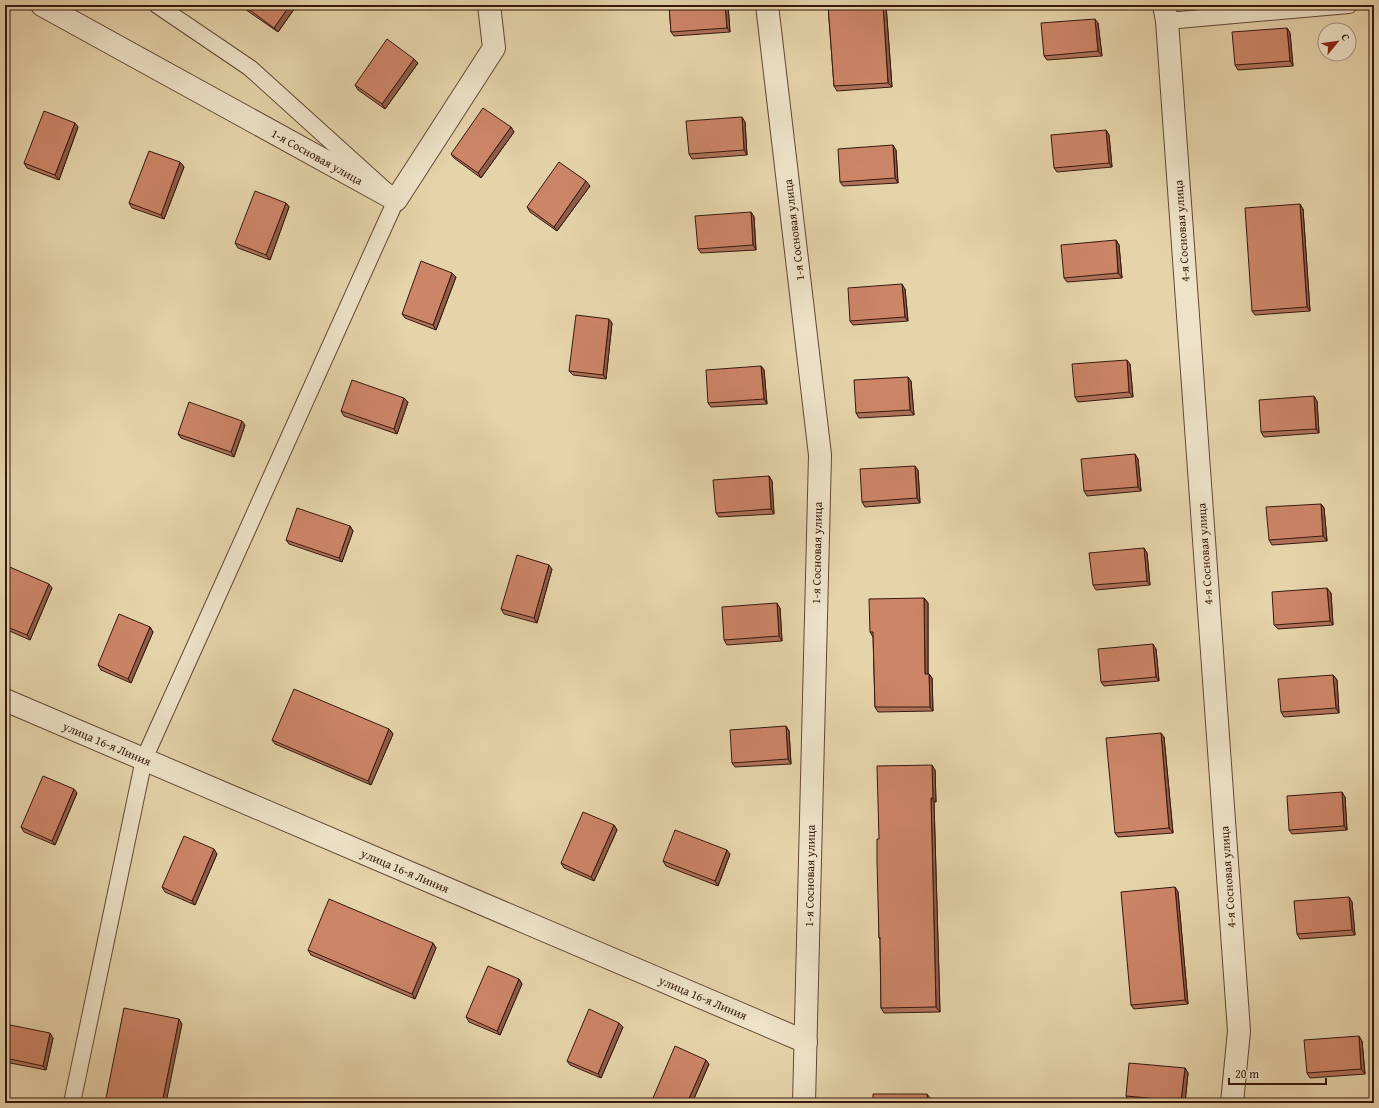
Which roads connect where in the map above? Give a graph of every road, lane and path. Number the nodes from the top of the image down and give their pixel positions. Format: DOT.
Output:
graph roads {
  1 [pos="42,5"];
  2 [pos="157,5"];
  3 [pos="489,5"];
  4 [pos="767,5"];
  5 [pos="1349,5"];
  6 [pos="1165,13"];
  7 [pos="396,200"];
  8 [pos="5,700"];
  9 [pos="144,759"];
  10 [pos="806,1042"];
  11 [pos="72,1103"];
  12 [pos="804,1103"];
  13 [pos="1232,1103"];
  1 -- 7 [label="street, 1-я Сосновая улица"];
  2 -- 7 [label="lane"];
  3 -- 7 [label="street"];
  4 -- 10 [label="street, 1-я Сосновая улица"];
  5 -- 6 [label="lane"];
  6 -- 13 [label="street, 4-я Сосновая улица"];
  7 -- 9 [label="lane"];
  8 -- 9 [label="street, улица 16-я Линия"];
  9 -- 10 [label="street, улица 16-я Линия"];
  9 -- 11 [label="lane"];
  10 -- 12 [label="street, 1-я Сосновая улица"];
}
